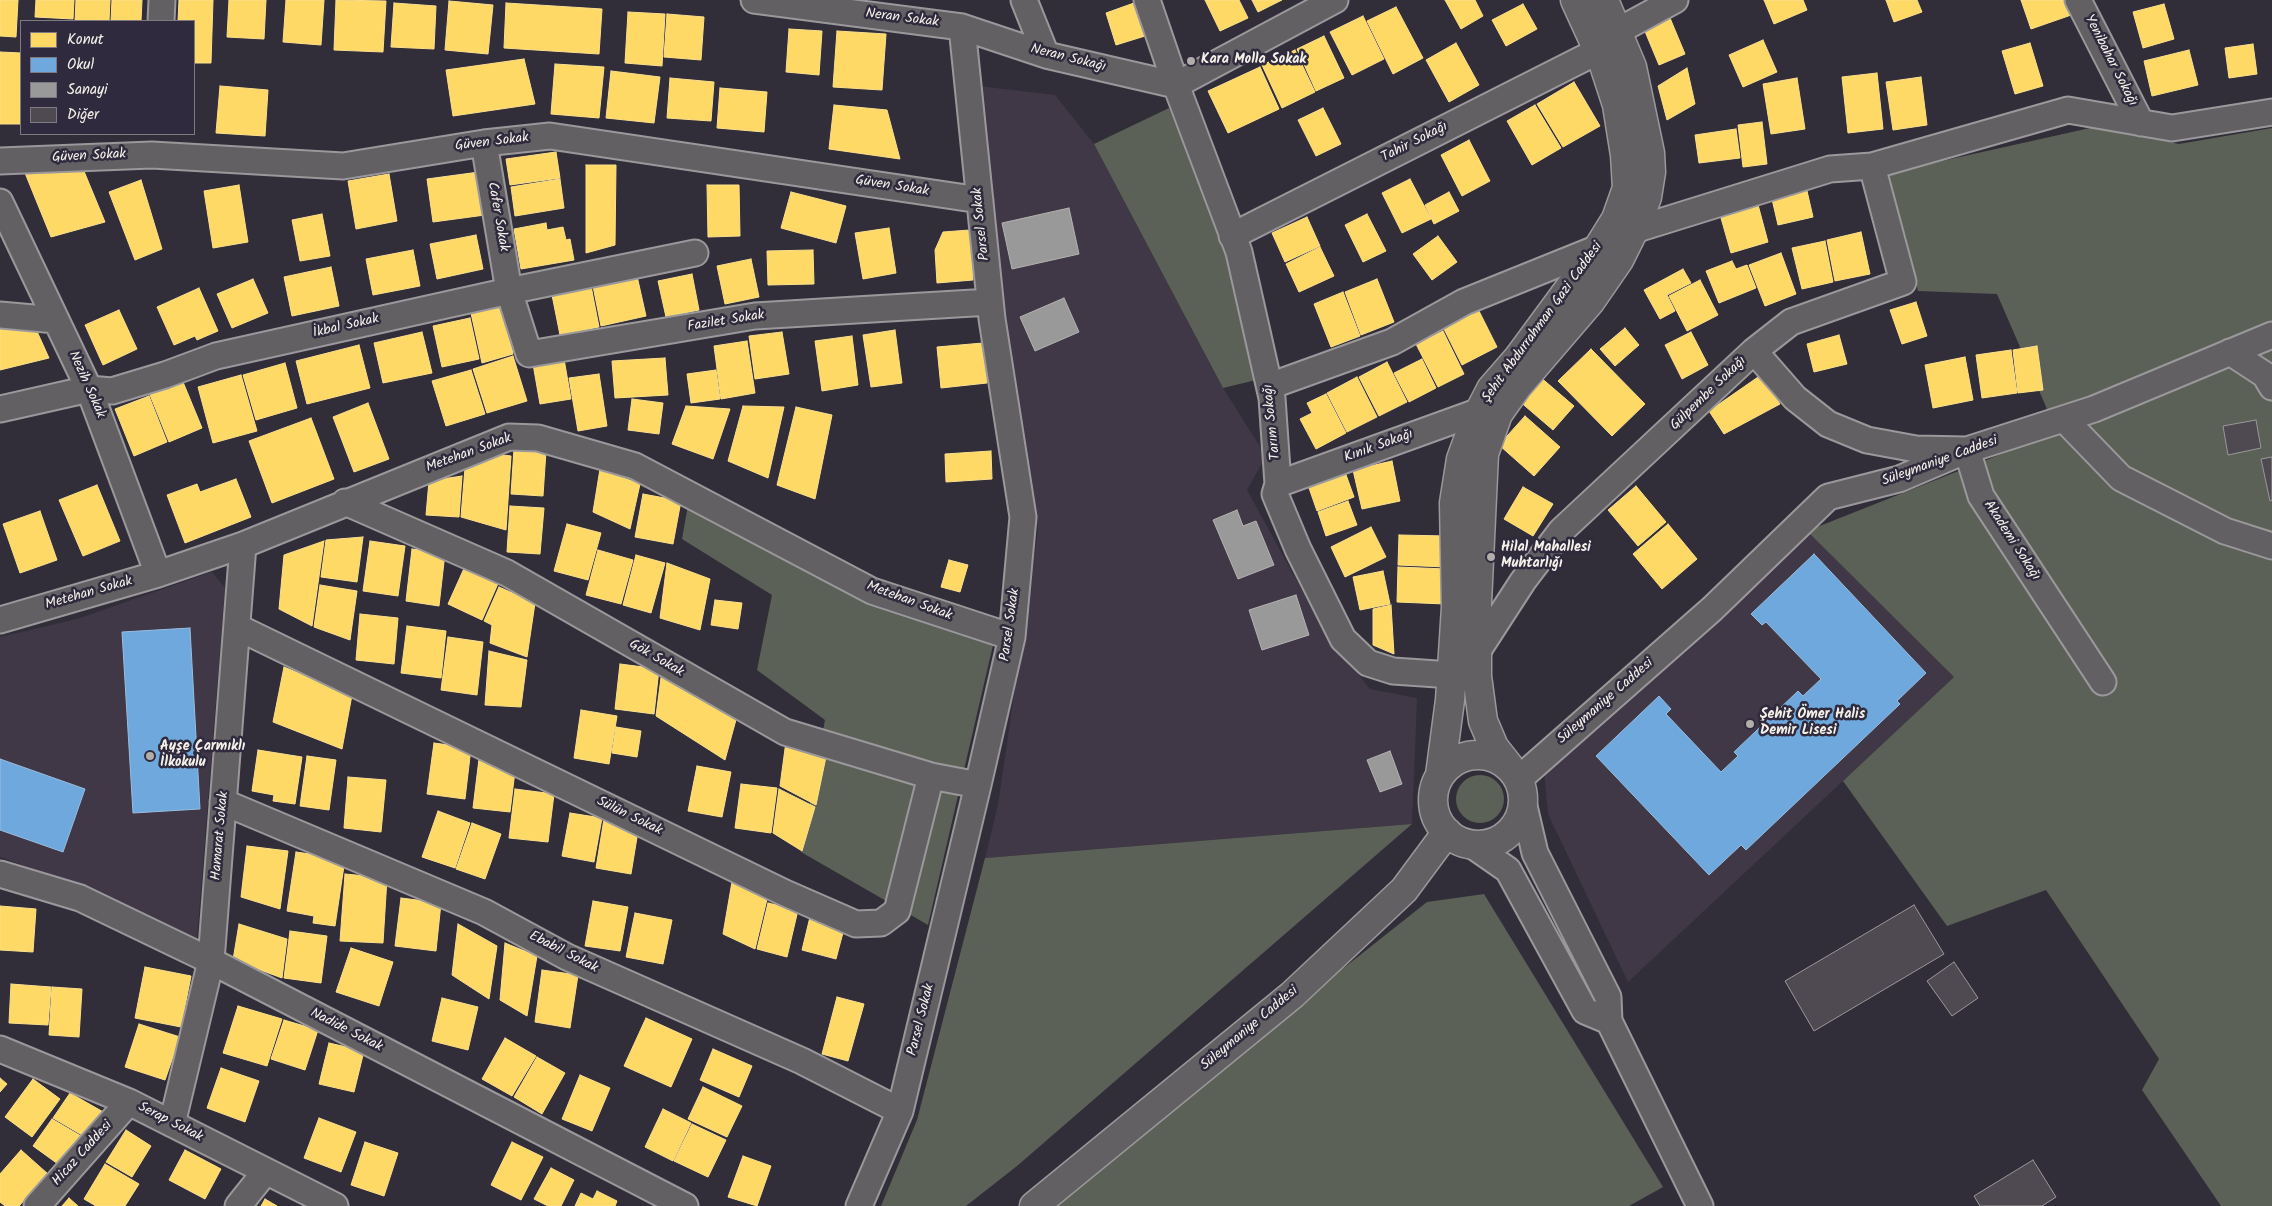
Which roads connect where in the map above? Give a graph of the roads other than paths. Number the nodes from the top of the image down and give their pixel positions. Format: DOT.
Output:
graph roads {
  1 [pos="162,0"];
  2 [pos="754,0"];
  3 [pos="1024,0"];
  4 [pos="1146,0"];
  5 [pos="1335,0"];
  6 [pos="1575,0"];
  7 [pos="1604,0"];
  8 [pos="1674,0"];
  9 [pos="2078,0"];
  10 [pos="161,20"];
  11 [pos="962,27"];
  12 [pos="1618,31"];
  13 [pos="1598,51"];
  14 [pos="1046,55"];
  15 [pos="1176,84"];
  16 [pos="2272,112"];
  17 [pos="2141,123"];
  18 [pos="484,143"];
  19 [pos="153,144"];
  20 [pos="0,161"];
  21 [pos="1872,166"];
  22 [pos="980,200"];
  23 [pos="0,202"];
  24 [pos="1634,230"];
  25 [pos="1232,236"];
  26 [pos="1598,248"];
  27 [pos="695,253"];
  28 [pos="510,291"];
  29 [pos="990,302"];
  30 [pos="0,315"];
  31 [pos="56,320"];
  32 [pos="2272,335"];
  33 [pos="1754,351"];
  34 [pos="2230,352"];
  35 [pos="1270,386"];
  36 [pos="2272,387"];
  37 [pos="89,389"];
  38 [pos="0,409"];
  39 [pos="1480,411"];
  40 [pos="2064,419"];
  41 [pos="1967,450"];
  42 [pos="1278,484"];
  43 [pos="346,502"];
  44 [pos="243,545"];
  45 [pos="2272,546"];
  46 [pos="158,574"];
  47 [pos="0,620"];
  48 [pos="237,627"];
  49 [pos="1012,638"];
  50 [pos="1477,652"];
  51 [pos="1452,675"];
  52 [pos="2103,682"];
  53 [pos="1514,772"];
  54 [pos="1440,775"];
  55 [pos="930,776"];
  56 [pos="978,785"];
  57 [pos="224,802"];
  58 [pos="1524,806"];
  59 [pos="1447,832"];
  60 [pos="1472,845"];
  61 [pos="0,874"];
  62 [pos="211,961"];
  63 [pos="1609,1021"];
  64 [pos="0,1049"];
  65 [pos="129,1102"];
  66 [pos="900,1111"];
  67 [pos="172,1124"];
  68 [pos="266,1171"];
  69 [pos="37,1206"];
  70 [pos="238,1206"];
  71 [pos="335,1206"];
  72 [pos="685,1206"];
  73 [pos="859,1206"];
  74 [pos="1034,1206"];
  75 [pos="1700,1206"];
  1 -- 10 [label="street"];
  2 -- 11 [label="street, Neran Sokak"];
  3 -- 14 [label="street"];
  4 -- 15 [label="street, Tarım Sokağı"];
  5 -- 15 [label="street"];
  6 -- 13 [label="street, Şehit Abdurrahman Gazi Caddesi"];
  7 -- 12 [label="street, Şehit Abdurrahman Gazi Caddesi"];
  8 -- 12 [label="street"];
  9 -- 17 [label="street, Yenibahar Sokağı"];
  11 -- 14 [label="street, Neran Sokağı"];
  11 -- 22 [label="street, Parsel Sokak"];
  12 -- 24 [label="street, Şehit Abdurrahman Gazi Caddesi"];
  13 -- 25 [label="street, Tahir Sokağı"];
  13 -- 26 [label="street, Şehit Abdurrahman Gazi Caddesi"];
  14 -- 15 [label="street, Neran Sokağı"];
  15 -- 25 [label="street, Tarım Sokağı"];
  16 -- 17 [label="street"];
  17 -- 21 [label="street"];
  18 -- 19 [label="street, Güven Sokak"];
  18 -- 22 [label="street, Güven Sokak"];
  18 -- 28 [label="street, Cafer Sokak"];
  19 -- 20 [label="street, Güven Sokak"];
  21 -- 24 [label="street"];
  21 -- 33 [label="street, Gülpembe Sokağı"];
  22 -- 29 [label="street, Parsel Sokak"];
  23 -- 31 [label="street, Nezih Sokak"];
  24 -- 26 [label="street"];
  24 -- 50 [label="street, Şehit Abdurrahman Gazi Caddesi"];
  25 -- 35 [label="street, Tarım Sokağı"];
  26 -- 35 [label="street"];
  26 -- 39 [label="street, Şehit Abdurrahman Gazi Caddesi"];
  27 -- 28 [label="street, İkbal Sokak"];
  28 -- 29 [label="street, Fazilet Sokak"];
  28 -- 37 [label="street, İkbal Sokak"];
  29 -- 49 [label="street, Parsel Sokak"];
  30 -- 31 [label="street"];
  31 -- 37 [label="street, Nezih Sokak"];
  32 -- 34 [label="street, Süleymaniye Caddesi"];
  33 -- 41 [label="street"];
  33 -- 50 [label="street, Gülpembe Sokağı"];
  34 -- 36 [label="street"];
  34 -- 40 [label="street, Süleymaniye Caddesi"];
  35 -- 42 [label="street, Tarım Sokağı"];
  37 -- 38 [label="street, İkbal Sokak"];
  37 -- 46 [label="street, Nezih Sokak"];
  39 -- 42 [label="street, Kınık Sokağı"];
  39 -- 51 [label="street, Şehit Abdurrahman Gazi Caddesi"];
  40 -- 41 [label="street, Süleymaniye Caddesi"];
  40 -- 45 [label="street"];
  41 -- 52 [label="street, Akademi Sokağı"];
  41 -- 53 [label="street, Süleymaniye Caddesi"];
  42 -- 51 [label="street, Tarım Sokağı"];
  43 -- 44 [label="street, Metehan Sokak"];
  43 -- 49 [label="street, Metehan Sokak"];
  43 -- 55 [label="street, Gök Sokak"];
  44 -- 46 [label="street, Metehan Sokak"];
  44 -- 48 [label="street, Hamarat Sokak"];
  46 -- 47 [label="street, Metehan Sokak"];
  48 -- 55 [label="street, Sülün Sokak"];
  48 -- 57 [label="street, Hamarat Sokak"];
  49 -- 56 [label="street, Parsel Sokak"];
  50 -- 53 [label="street, Şehit Abdurrahman Gazi Caddesi"];
  51 -- 54 [label="street, Şehit Abdurrahman Gazi Caddesi"];
  53 -- 54 [label="street"];
  53 -- 58 [label="street"];
  54 -- 59 [label="street"];
  55 -- 56 [label="street, Gök Sokak"];
  56 -- 66 [label="street, Parsel Sokak"];
  57 -- 62 [label="street, Hamarat Sokak"];
  57 -- 66 [label="street, Ebabil Sokak"];
  58 -- 60 [label="street"];
  58 -- 63 [label="street"];
  59 -- 60 [label="street"];
  59 -- 74 [label="street, Süleymaniye Caddesi"];
  60 -- 63 [label="street"];
  61 -- 62 [label="street, Nadide Sokak"];
  62 -- 67 [label="street, Hamarat Sokak"];
  62 -- 72 [label="street, Nadide Sokak"];
  63 -- 75 [label="street"];
  64 -- 65 [label="street, Serap Sokak"];
  65 -- 67 [label="street, Serap Sokak"];
  65 -- 69 [label="street, Hicaz Caddesi"];
  66 -- 73 [label="street, Parsel Sokak"];
  67 -- 68 [label="street, Serap Sokak"];
  68 -- 70 [label="street"];
  68 -- 71 [label="street, Serap Sokak"];
}
